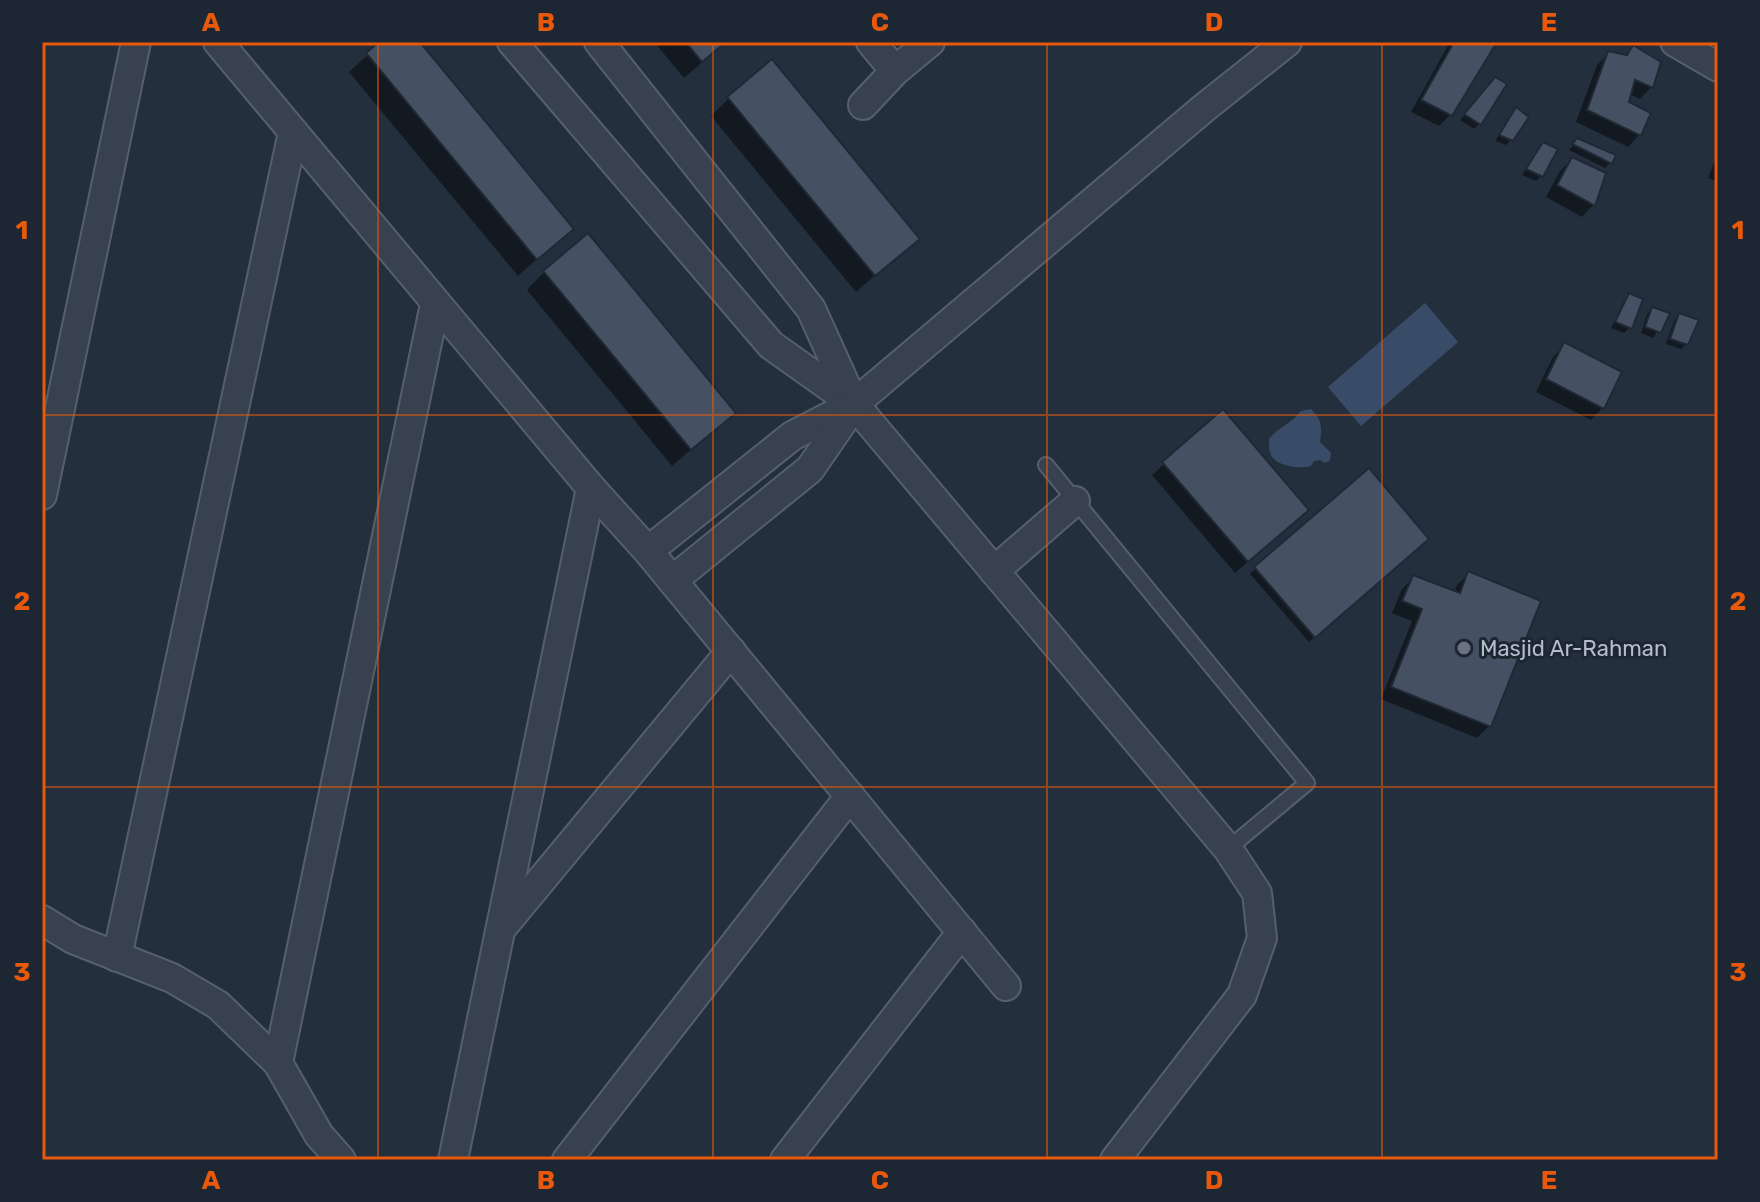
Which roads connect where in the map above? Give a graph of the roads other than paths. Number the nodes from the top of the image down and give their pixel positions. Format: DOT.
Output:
graph roads {
  1 [pos="136,42"];
  2 [pos="218,42"];
  3 [pos="512,42"];
  4 [pos="599,42"];
  5 [pos="871,42"];
  6 [pos="930,42"];
  7 [pos="1287,42"];
  8 [pos="1675,42"];
  9 [pos="1718,67"];
  10 [pos="895,71"];
  11 [pos="863,105"];
  12 [pos="293,132"];
  13 [pos="435,304"];
  14 [pos="854,404"];
  15 [pos="1046,465"];
  16 [pos="591,488"];
  17 [pos="42,495"];
  18 [pos="1075,501"];
  19 [pos="648,551"];
  20 [pos="994,571"];
  21 [pos="673,580"];
  22 [pos="731,651"];
  23 [pos="850,796"];
  24 [pos="1228,849"];
  25 [pos="42,920"];
  26 [pos="501,928"];
  27 [pos="962,932"];
  28 [pos="117,957"];
  29 [pos="1006,986"];
  30 [pos="278,1063"];
  31 [pos="341,1160"];
  32 [pos="453,1160"];
  33 [pos="567,1160"];
  34 [pos="785,1160"];
  35 [pos="1115,1160"];
  1 -- 17 [label="street"];
  2 -- 12 [label="street"];
  3 -- 14 [label="street"];
  4 -- 14 [label="street"];
  5 -- 10 [label="street"];
  6 -- 10 [label="street"];
  7 -- 14 [label="street"];
  8 -- 9 [label="street"];
  10 -- 11 [label="street"];
  12 -- 13 [label="street"];
  12 -- 28 [label="street"];
  13 -- 16 [label="street"];
  13 -- 30 [label="street"];
  14 -- 19 [label="street"];
  14 -- 20 [label="street"];
  14 -- 21 [label="street"];
  15 -- 18 [label="lane"];
  16 -- 19 [label="street"];
  16 -- 26 [label="street"];
  18 -- 20 [label="street"];
  18 -- 24 [label="lane"];
  19 -- 21 [label="street"];
  20 -- 24 [label="street"];
  21 -- 22 [label="street"];
  22 -- 23 [label="street"];
  22 -- 26 [label="street"];
  23 -- 27 [label="street"];
  23 -- 33 [label="street"];
  24 -- 35 [label="street"];
  25 -- 28 [label="street"];
  26 -- 32 [label="street"];
  27 -- 29 [label="street"];
  27 -- 34 [label="street"];
  28 -- 30 [label="street"];
  30 -- 31 [label="street"];
}
